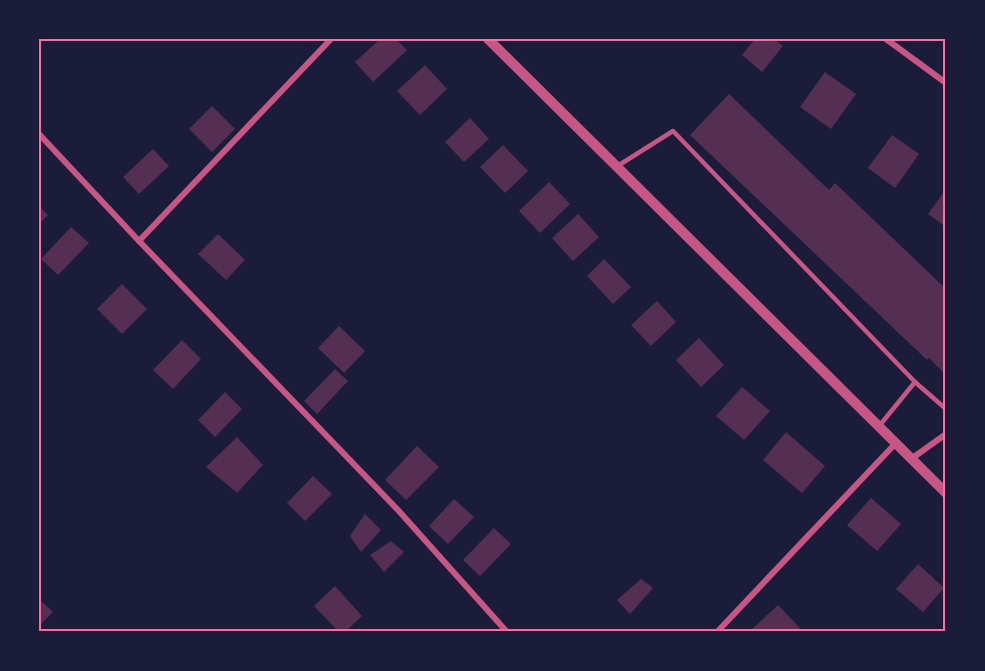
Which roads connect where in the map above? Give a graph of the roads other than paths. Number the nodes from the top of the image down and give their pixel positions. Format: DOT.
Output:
graph roads {
  1 [pos="331,39"];
  2 [pos="488,39"];
  3 [pos="886,39"];
  4 [pos="946,83"];
  5 [pos="39,134"];
  6 [pos="616,167"];
  7 [pos="139,241"];
  8 [pos="915,382"];
  9 [pos="946,410"];
  10 [pos="878,427"];
  11 [pos="946,434"];
  12 [pos="895,444"];
  13 [pos="910,459"];
  14 [pos="946,493"];
  15 [pos="507,632"];
  16 [pos="717,632"];
  1 -- 7 [label="street"];
  2 -- 6 [label="street"];
  3 -- 4 [label="street"];
  5 -- 7 [label="street"];
  6 -- 8 [label="lane"];
  6 -- 10 [label="street"];
  7 -- 15 [label="street"];
  8 -- 9 [label="lane"];
  8 -- 10 [label="lane"];
  10 -- 12 [label="street"];
  11 -- 13 [label="street"];
  12 -- 13 [label="street"];
  12 -- 16 [label="street"];
  13 -- 14 [label="street"];
}
